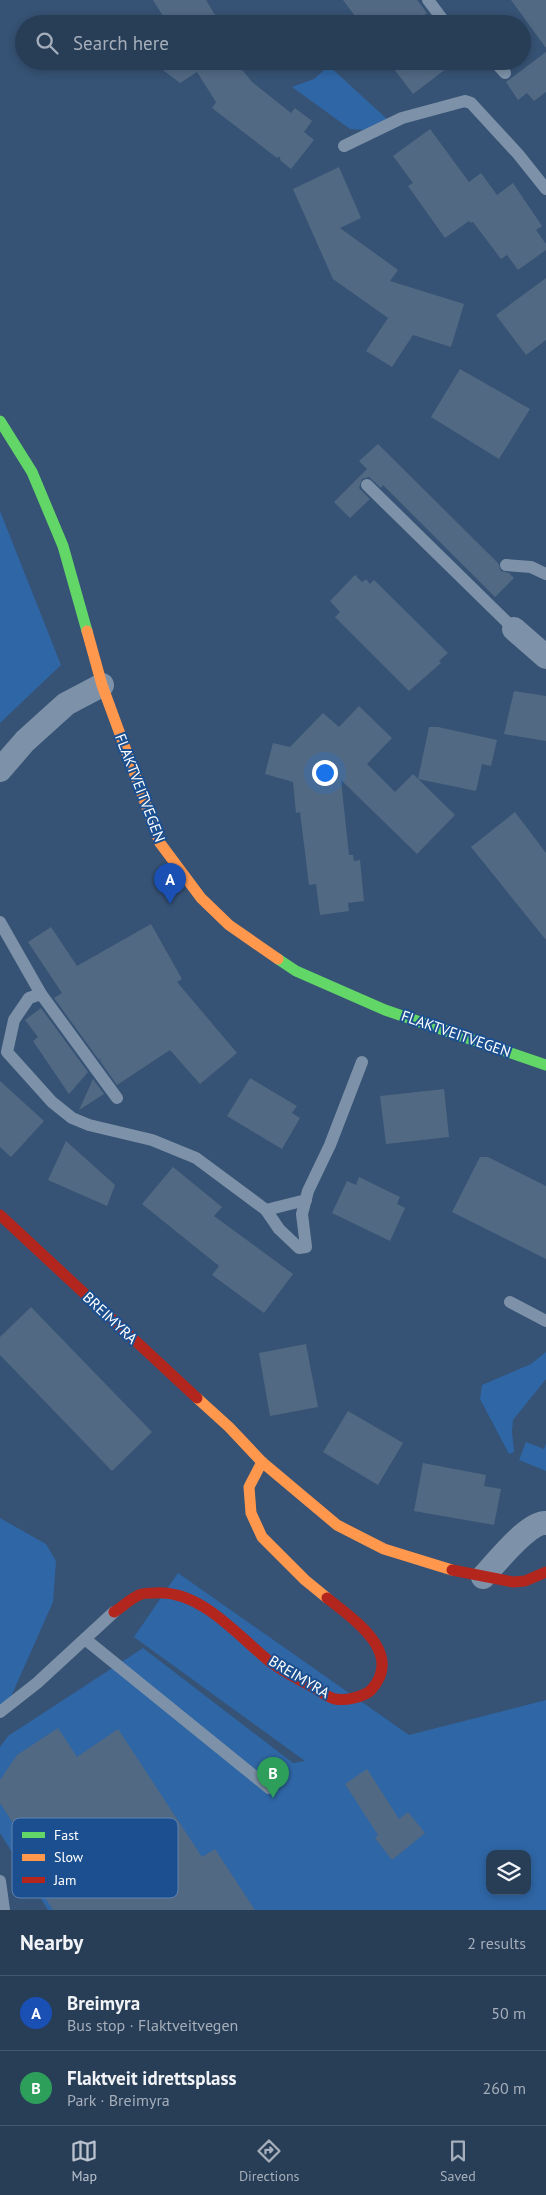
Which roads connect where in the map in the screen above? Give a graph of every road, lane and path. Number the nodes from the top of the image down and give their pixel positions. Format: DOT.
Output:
graph roads {
  1 [pos="428,0"];
  2 [pos="439,15"];
  3 [pos="344,146"];
  4 [pos="546,189"];
  5 [pos="0,421"];
  6 [pos="367,485"];
  7 [pos="506,565"];
  8 [pos="546,574"];
  9 [pos="514,629"];
  10 [pos="546,657"];
  11 [pos="102,685"];
  12 [pos="0,770"];
  13 [pos="0,922"];
  14 [pos="41,994"];
  15 [pos="362,1062"];
  16 [pos="546,1065"];
  17 [pos="117,1098"];
  18 [pos="306,1200"];
  19 [pos="266,1210"];
  20 [pos="0,1215"];
  21 [pos="510,1302"];
  22 [pos="546,1321"];
  23 [pos="262,1462"];
  24 [pos="544,1521"];
  25 [pos="483,1577"];
  26 [pos="544,1577"];
  27 [pos="114,1612"];
  28 [pos="85,1639"];
  29 [pos="0,1712"];
  30 [pos="269,1788"];
  31 [pos="0,1881"];
  32 [pos="4,1910"];
  1 -- 2 [label="lane"];
  3 -- 4 [label="lane"];
  5 -- 11 [label="street, FLAKTVEITVEGEN"];
  6 -- 9 [label="lane"];
  7 -- 8 [label="lane"];
  9 -- 10 [label="street"];
  11 -- 12 [label="street"];
  11 -- 16 [label="street, FLAKTVEITVEGEN"];
  13 -- 14 [label="lane"];
  14 -- 17 [label="lane"];
  14 -- 19 [label="lane"];
  15 -- 18 [label="lane"];
  18 -- 19 [label="lane"];
  18 -- 19 [label="lane"];
  20 -- 23 [label="street, BREIMYRA"];
  21 -- 22 [label="lane"];
  23 -- 25 [label="street, BREIMYRA"];
  23 -- 27 [label="street, BREIMYRA"];
  24 -- 25 [label="street"];
  25 -- 26 [label="street, BREIMYRA"];
  27 -- 28 [label="lane"];
  28 -- 29 [label="lane"];
  28 -- 30 [label="lane"];
  31 -- 32 [label="lane"];
}
